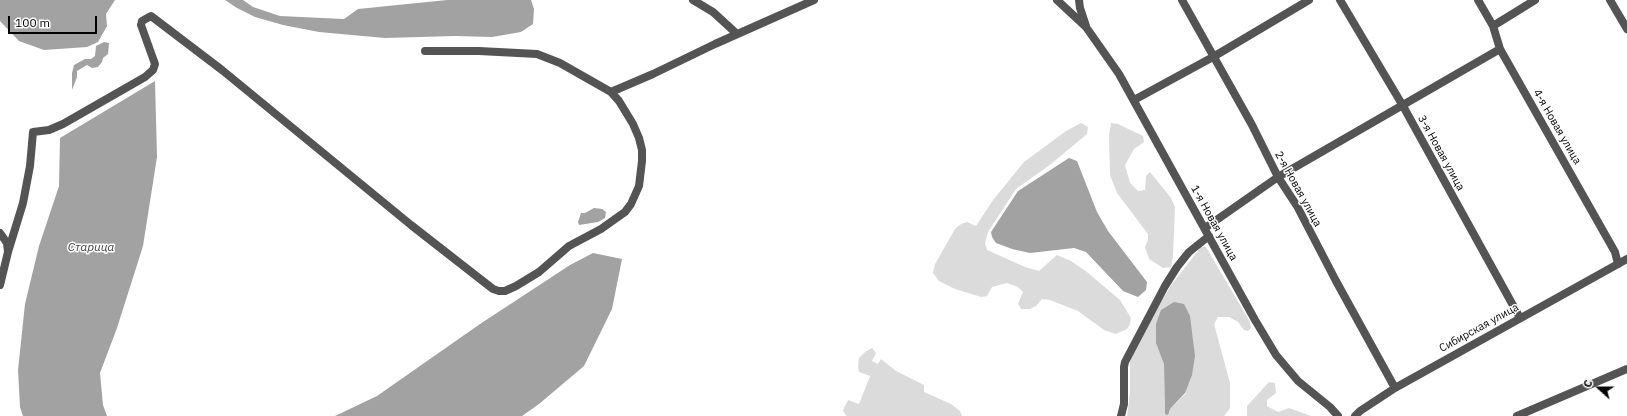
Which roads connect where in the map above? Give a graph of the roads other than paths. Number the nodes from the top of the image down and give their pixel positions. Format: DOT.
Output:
graph roads {
  1 [pos="693,0"];
  2 [pos="814,0"];
  3 [pos="1057,0"];
  4 [pos="1079,0"];
  5 [pos="1182,0"];
  6 [pos="1309,0"];
  7 [pos="1340,0"];
  8 [pos="1478,0"];
  9 [pos="1535,0"];
  10 [pos="1610,0"];
  11 [pos="1493,26"];
  12 [pos="1086,27"];
  13 [pos="1627,29"];
  14 [pos="737,34"];
  15 [pos="1500,49"];
  16 [pos="425,51"];
  17 [pos="1213,57"];
  18 [pos="611,92"];
  19 [pos="1134,100"];
  20 [pos="1403,106"];
  21 [pos="1278,177"];
  22 [pos="1204,228"];
  23 [pos="0,233"];
  24 [pos="1209,236"];
  25 [pos="8,252"];
  26 [pos="1627,259"];
  27 [pos="1618,264"];
  28 [pos="1627,268"];
  29 [pos="0,285"];
  30 [pos="1520,318"];
  31 [pos="1627,369"];
  32 [pos="1395,388"];
  33 [pos="1121,416"];
  34 [pos="1338,416"];
  35 [pos="1355,416"];
  36 [pos="1516,416"];
  1 -- 14 [label="street"];
  2 -- 14 [label="street"];
  3 -- 12 [label="street"];
  4 -- 12 [label="street"];
  5 -- 17 [label="street, 2-я Новая улица"];
  6 -- 17 [label="street"];
  7 -- 20 [label="street, 3-я Новая улица"];
  8 -- 11 [label="street, 4-я Новая улица"];
  9 -- 11 [label="street"];
  10 -- 13 [label="street"];
  11 -- 15 [label="street, 4-я Новая улица"];
  12 -- 19 [label="street, 1-я Новая улица"];
  14 -- 18 [label="street"];
  15 -- 20 [label="street"];
  15 -- 27 [label="street, 4-я Новая улица"];
  16 -- 18 [label="street"];
  17 -- 19 [label="street"];
  17 -- 21 [label="street, 2-я Новая улица"];
  18 -- 25 [label="street"];
  19 -- 22 [label="street, 1-я Новая улица"];
  20 -- 21 [label="street"];
  20 -- 30 [label="street, 3-я Новая улица"];
  21 -- 22 [label="street"];
  21 -- 32 [label="street, 2-я Новая улица"];
  22 -- 24 [label="street, 1-я Новая улица"];
  23 -- 25 [label="street"];
  24 -- 33 [label="street"];
  24 -- 34 [label="street, 1-я Новая улица"];
  25 -- 29 [label="street"];
  26 -- 27 [label="street, Сибирская улица"];
  27 -- 28 [label="street"];
  27 -- 30 [label="street, Сибирская улица"];
  30 -- 32 [label="street, Сибирская улица"];
  31 -- 36 [label="street"];
  32 -- 35 [label="street, Сибирская улица"];
}
